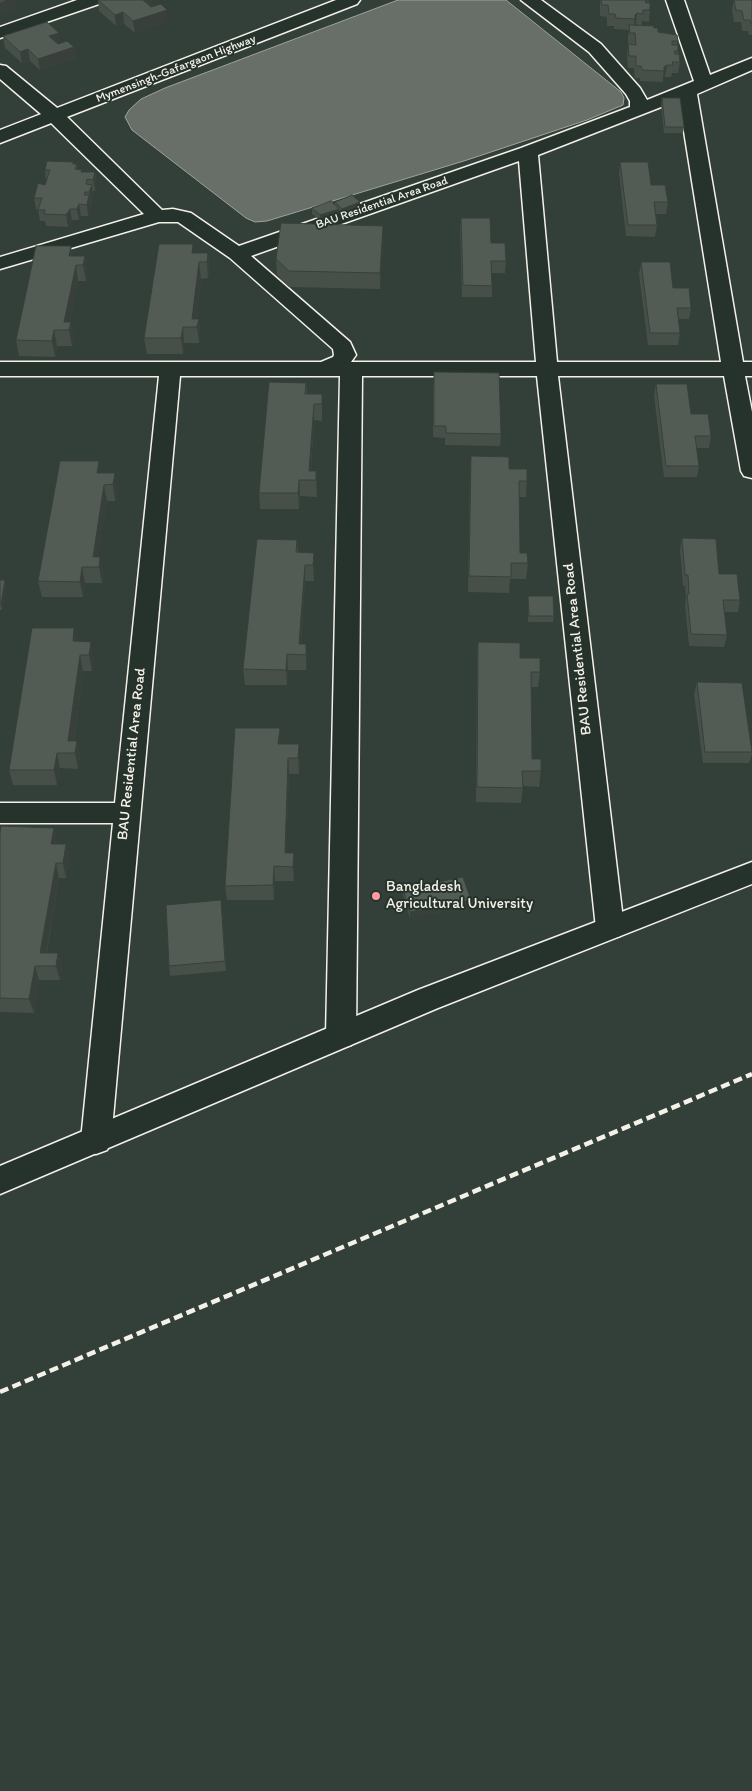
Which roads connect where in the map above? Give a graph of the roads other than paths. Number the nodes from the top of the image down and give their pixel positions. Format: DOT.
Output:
graph roads {
  1 [pos="93,0"];
  2 [pos="351,0"];
  3 [pos="530,0"];
  4 [pos="675,0"];
  5 [pos="0,33"];
  6 [pos="752,63"];
  7 [pos="0,70"];
  8 [pos="696,87"];
  9 [pos="640,109"];
  10 [pos="55,116"];
  11 [pos="0,137"];
  12 [pos="528,152"];
  13 [pos="157,216"];
  14 [pos="237,254"];
  15 [pos="0,263"];
  16 [pos="0,369"];
  17 [pos="170,369"];
  18 [pos="323,369"];
  19 [pos="351,369"];
  20 [pos="547,369"];
  21 [pos="742,369"];
  22 [pos="752,471"];
  23 [pos="0,814"];
  24 [pos="127,814"];
  25 [pos="752,872"];
  26 [pos="610,928"];
  27 [pos="341,1036"];
  28 [pos="96,1140"];
  29 [pos="0,1180"];
  1 -- 5 [label="street"];
  2 -- 10 [label="street, Mymensingh-Gafargaon Highway"];
  3 -- 9 [label="street"];
  4 -- 8 [label="street"];
  6 -- 8 [label="street, BAU Residential Area Road"];
  7 -- 10 [label="street"];
  8 -- 9 [label="street, BAU Residential Area Road"];
  8 -- 21 [label="street"];
  9 -- 12 [label="street, BAU Residential Area Road"];
  10 -- 11 [label="street, Mymensingh-Gafargaon Highway"];
  10 -- 13 [label="street"];
  12 -- 14 [label="street, BAU Residential Area Road"];
  12 -- 20 [label="street, BAU Residential Area Road"];
  13 -- 14 [label="street"];
  13 -- 15 [label="street"];
  14 -- 18 [label="street"];
  16 -- 17 [label="street"];
  17 -- 18 [label="street"];
  17 -- 24 [label="street, BAU Residential Area Road"];
  18 -- 19 [label="street"];
  19 -- 20 [label="street"];
  19 -- 27 [label="street"];
  20 -- 21 [label="street"];
  20 -- 26 [label="street, BAU Residential Area Road"];
  21 -- 22 [label="street"];
  23 -- 24 [label="street"];
  24 -- 28 [label="street, BAU Residential Area Road"];
  25 -- 26 [label="street"];
  26 -- 27 [label="street"];
  27 -- 28 [label="street"];
  28 -- 29 [label="street"];
}
